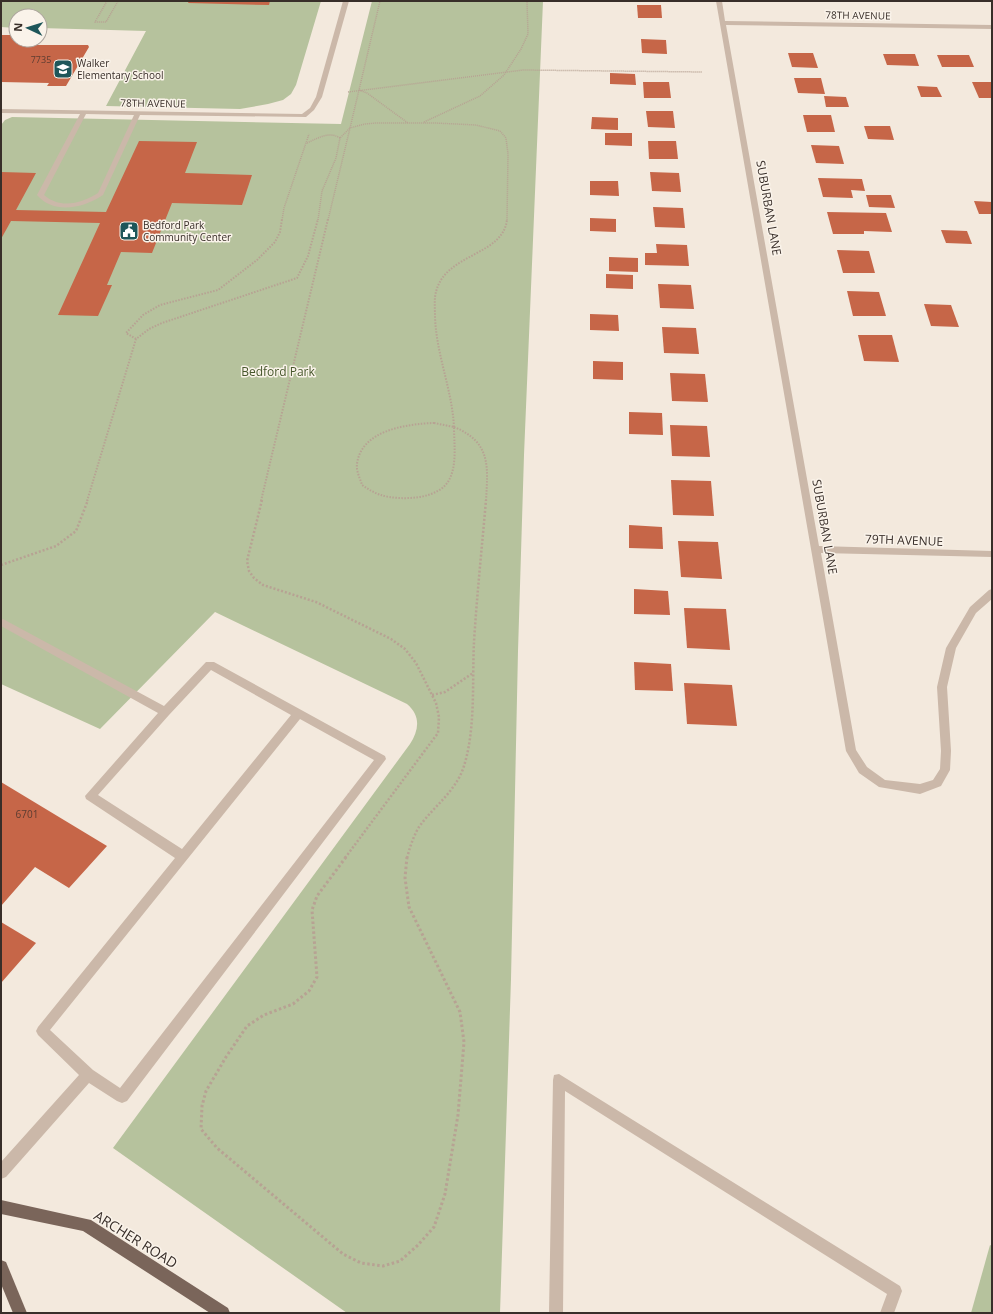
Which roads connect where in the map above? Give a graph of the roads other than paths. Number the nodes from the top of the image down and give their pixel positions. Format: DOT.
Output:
graph roads {
  1 [pos="346,1"];
  2 [pos="719,1"];
  3 [pos="723,23"];
  4 [pos="992,28"];
  5 [pos="3,111"];
  6 [pos="84,112"];
  7 [pos="138,113"];
  8 [pos="1,117"];
  9 [pos="816,549"];
  10 [pos="992,554"];
  11 [pos="992,593"];
  12 [pos="3,624"];
  13 [pos="165,712"];
  14 [pos="298,714"];
  15 [pos="182,856"];
  16 [pos="88,1075"];
  17 [pos="1,1172"];
  18 [pos="1,1207"];
  19 [pos="1,1267"];
  20 [pos="20,1313"];
  21 [pos="223,1313"];
  22 [pos="556,1313"];
  23 [pos="887,1313"];
  1 -- 7 [label="street, 78TH AVENUE"];
  2 -- 3 [label="street, SUBURBAN LANE"];
  3 -- 4 [label="street, 78TH AVENUE"];
  3 -- 9 [label="street, SUBURBAN LANE"];
  5 -- 6 [label="street, 78TH AVENUE"];
  5 -- 8 [label="street"];
  6 -- 7 [label="street, 78TH AVENUE"];
  6 -- 7 [label="street"];
  9 -- 10 [label="street, 79TH AVENUE"];
  9 -- 11 [label="street, SUBURBAN LANE"];
  12 -- 13 [label="street"];
  13 -- 14 [label="street"];
  13 -- 15 [label="street"];
  14 -- 15 [label="street"];
  14 -- 16 [label="street"];
  15 -- 16 [label="street"];
  16 -- 17 [label="street"];
  18 -- 21 [label="main road, ARCHER ROAD"];
  19 -- 20 [label="main road"];
  22 -- 23 [label="street"];
}
